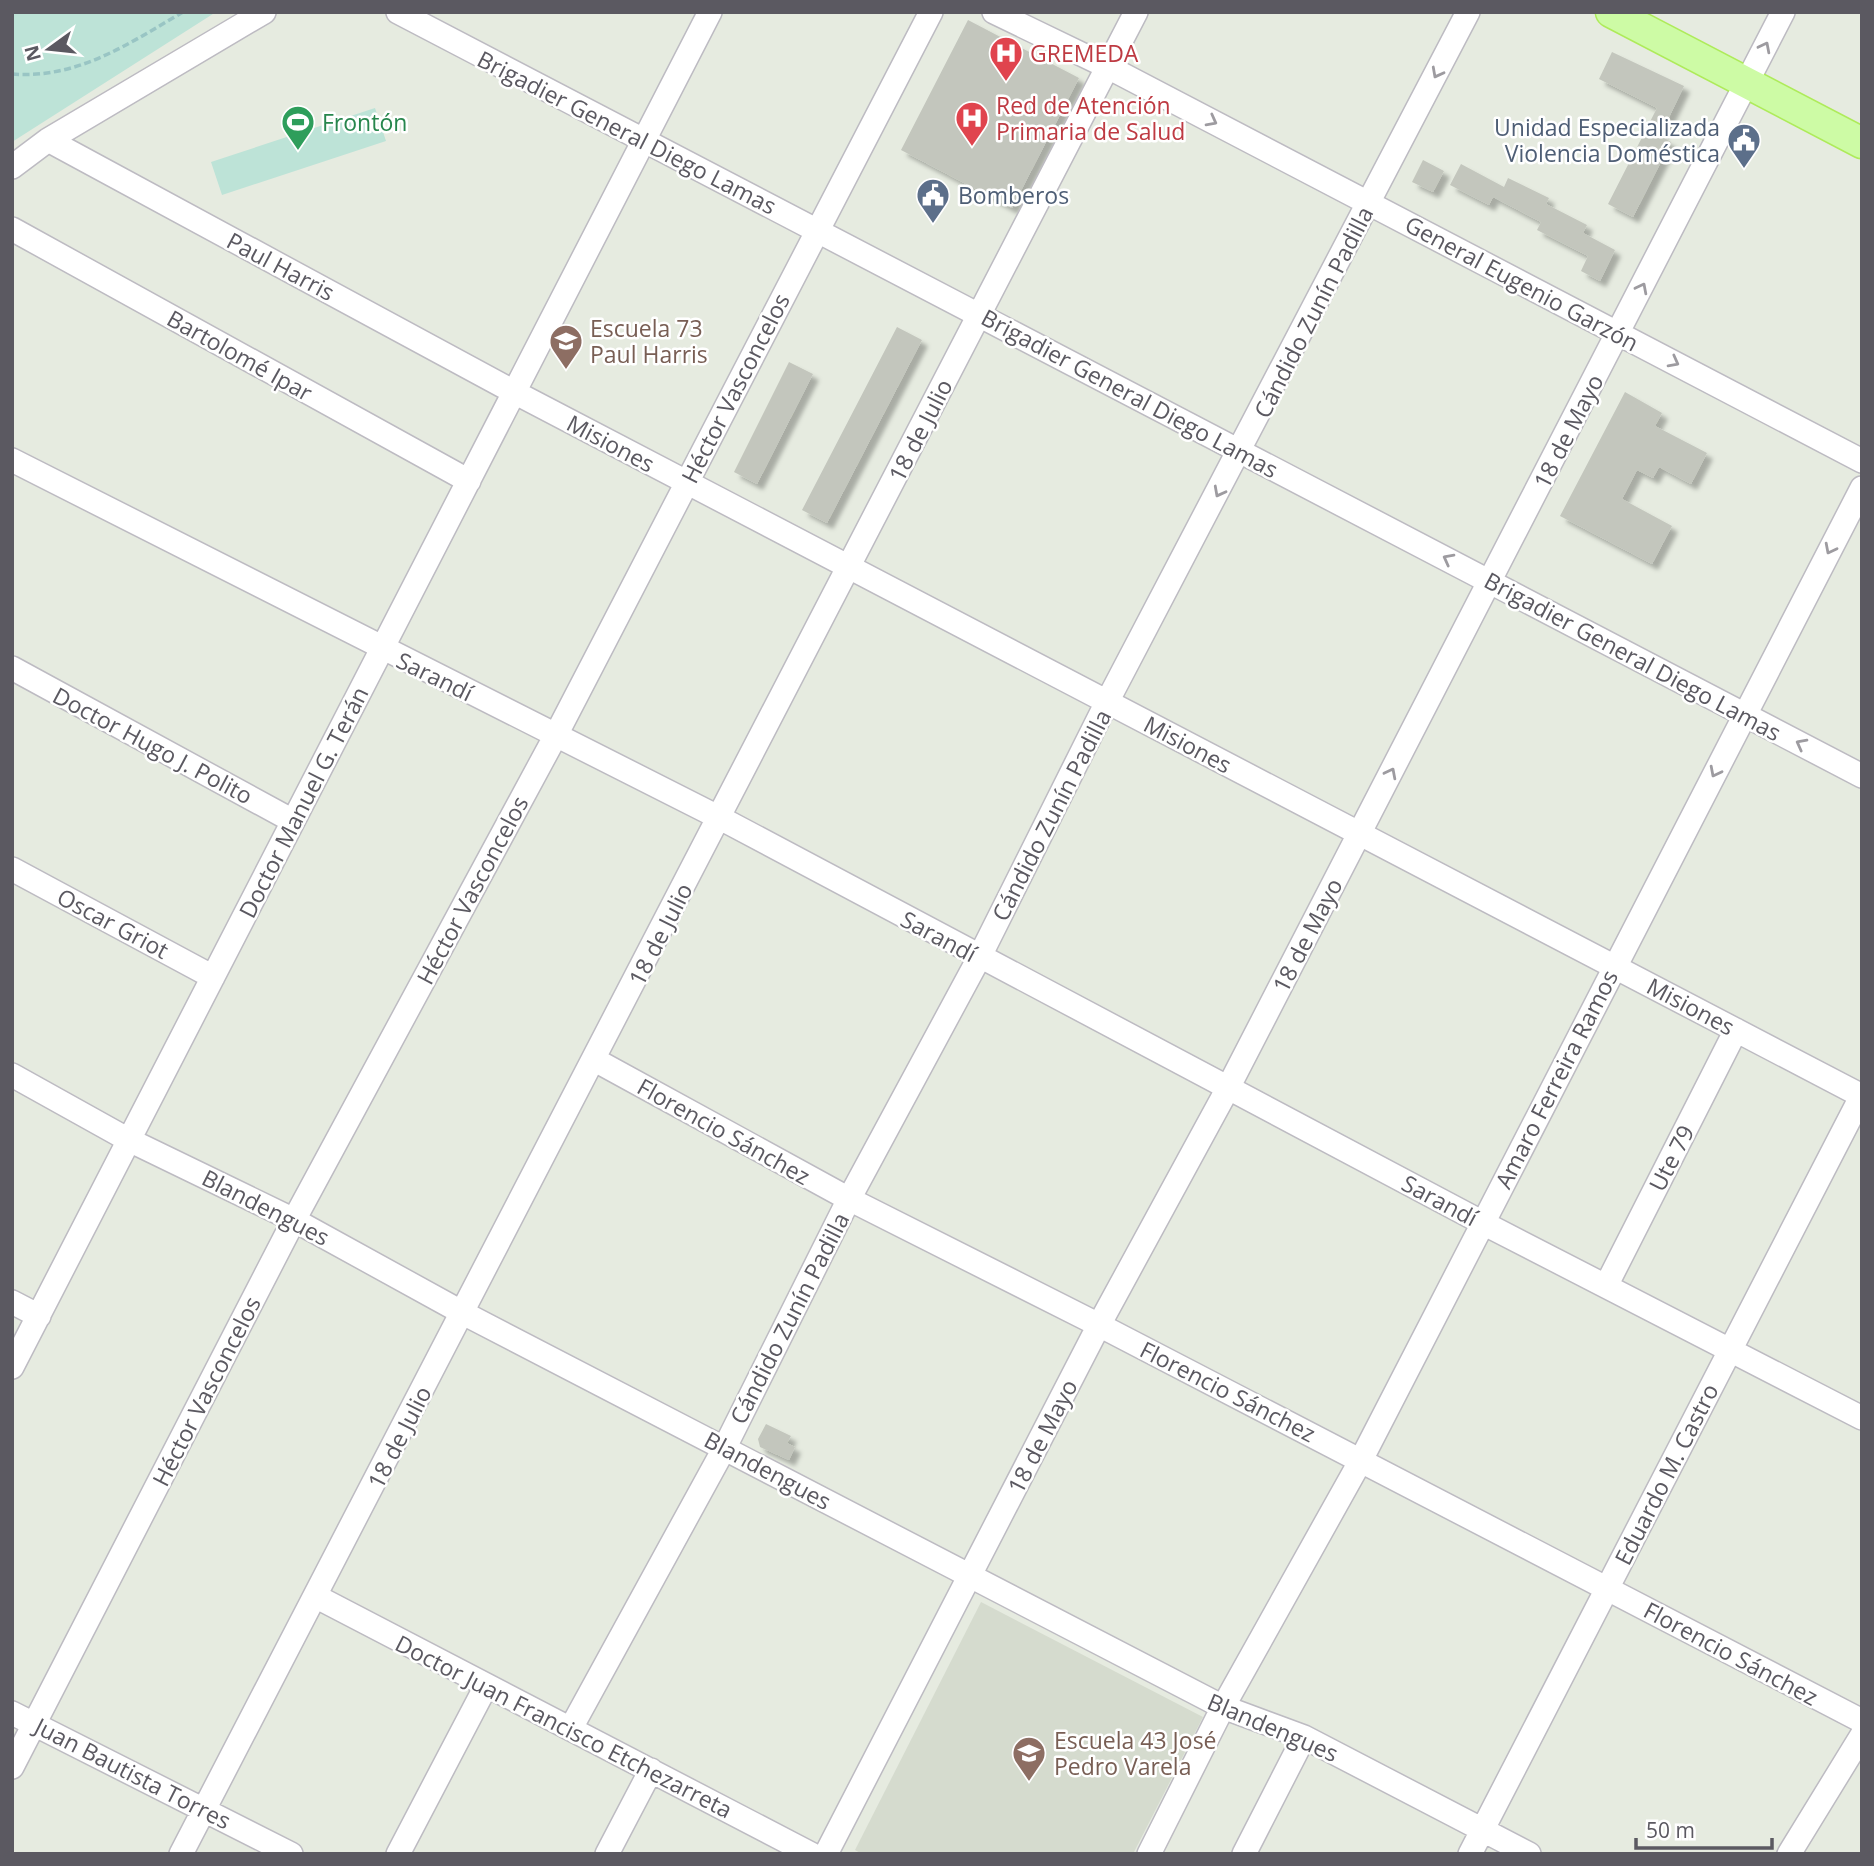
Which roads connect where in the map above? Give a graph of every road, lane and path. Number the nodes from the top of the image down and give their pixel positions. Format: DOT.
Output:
graph roads {
  1 [pos="184,12"];
  2 [pos="264,12"];
  3 [pos="398,12"];
  4 [pos="710,12"];
  5 [pos="931,12"];
  6 [pos="993,12"];
  7 [pos="1136,12"];
  8 [pos="1468,12"];
  9 [pos="1611,12"];
  10 [pos="1783,12"];
  11 [pos="1108,67"];
  12 [pos="12,74"];
  13 [pos="1748,82"];
  14 [pos="48,140"];
  15 [pos="644,140"];
  16 [pos="1862,143"];
  17 [pos="12,167"];
  18 [pos="1369,203"];
  19 [pos="12,229"];
  20 [pos="817,230"];
  21 [pos="980,315"];
  22 [pos="1618,333"];
  23 [pos="514,392"];
  24 [pos="1241,451"];
  25 [pos="12,460"];
  26 [pos="1862,461"];
  27 [pos="469,481"];
  28 [pos="687,482"];
  29 [pos="1862,488"];
  30 [pos="849,567"];
  31 [pos="1490,581"];
  32 [pos="382,649"];
  33 [pos="12,668"];
  34 [pos="1107,702"];
  35 [pos="1745,714"];
  36 [pos="555,735"];
  37 [pos="1862,776"];
  38 [pos="720,818"];
  39 [pos="293,821"];
  40 [pos="1360,834"];
  41 [pos="12,869"];
  42 [pos="979,958"];
  43 [pos="1614,966"];
  44 [pos="213,977"];
  45 [pos="1736,1030"];
  46 [pos="595,1060"];
  47 [pos="12,1075"];
  48 [pos="1228,1088"];
  49 [pos="1862,1095"];
  50 [pos="127,1139"];
  51 [pos="849,1199"];
  52 [pos="294,1220"];
  53 [pos="1483,1223"];
  54 [pos="1606,1286"];
  55 [pos="12,1302"];
  56 [pos="463,1313"];
  57 [pos="38,1316"];
  58 [pos="1099,1325"];
  59 [pos="1731,1349"];
  60 [pos="12,1367"];
  61 [pos="1862,1418"];
  62 [pos="724,1447"];
  63 [pos="1362,1460"];
  64 [pos="969,1576"];
  65 [pos="1607,1588"];
  66 [pos="317,1597"];
  67 [pos="486,1686"];
  68 [pos="1223,1707"];
  69 [pos="12,1713"];
  70 [pos="1862,1721"];
  71 [pos="34,1724"];
  72 [pos="571,1728"];
  73 [pos="1862,1735"];
  74 [pos="1304,1737"];
  75 [pos="12,1768"];
  76 [pos="651,1770"];
  77 [pos="205,1808"];
  78 [pos="1483,1829"];
  79 [pos="181,1854"];
  80 [pos="291,1854"];
  81 [pos="398,1854"];
  82 [pos="607,1854"];
  83 [pos="811,1854"];
  84 [pos="826,1854"];
  85 [pos="1149,1854"];
  86 [pos="1244,1854"];
  87 [pos="1470,1854"];
  88 [pos="1529,1854"];
  89 [pos="1789,1854"];
  1 -- 12 [label="path"];
  2 -- 14 [label="street"];
  3 -- 15 [label="street, Brigadier General Diego Lamas"];
  4 -- 15 [label="street, Doctor Manuel G. Terán"];
  5 -- 20 [label="street, Héctor Vasconcelos"];
  6 -- 11 [label="street, General Eugenio Garzón"];
  7 -- 11 [label="street, 18 de Julio"];
  8 -- 18 [label="street, Cándido Zunín Padilla, one-way"];
  9 -- 13 [label="main road"];
  13 -- 10 [label="street, 18 de Mayo, one-way"];
  11 -- 18 [label="street, General Eugenio Garzón, one-way"];
  11 -- 21 [label="street, 18 de Julio"];
  13 -- 16 [label="main road"];
  22 -- 13 [label="street, 18 de Mayo, one-way"];
  14 -- 17 [label="street"];
  14 -- 23 [label="street, Paul Harris"];
  15 -- 20 [label="street, Brigadier General Diego Lamas"];
  15 -- 23 [label="street, Doctor Manuel G. Terán"];
  18 -- 22 [label="street, General Eugenio Garzón"];
  18 -- 24 [label="street, Cándido Zunín Padilla"];
  19 -- 27 [label="street, Bartolomé Ipar"];
  20 -- 21 [label="street, Brigadier General Diego Lamas"];
  20 -- 28 [label="street, Héctor Vasconcelos"];
  21 -- 24 [label="street, Brigadier General Diego Lamas"];
  21 -- 30 [label="street, 18 de Julio"];
  22 -- 26 [label="street, General Eugenio Garzón, one-way"];
  22 -- 31 [label="street, 18 de Mayo"];
  23 -- 27 [label="street, Doctor Manuel G. Terán"];
  23 -- 28 [label="street, Misiones"];
  31 -- 24 [label="street, Brigadier General Diego Lamas, one-way"];
  24 -- 34 [label="street, Cándido Zunín Padilla, one-way"];
  25 -- 32 [label="street, Sarandí"];
  27 -- 32 [label="street, Doctor Manuel G. Terán"];
  28 -- 30 [label="street, Misiones"];
  28 -- 36 [label="street, Héctor Vasconcelos"];
  29 -- 35 [label="street, Amaro Ferreira Ramos, one-way"];
  30 -- 34 [label="street, Misiones"];
  30 -- 38 [label="street, 18 de Julio"];
  31 -- 35 [label="street, Brigadier General Diego Lamas"];
  40 -- 31 [label="street, 18 de Mayo, one-way"];
  32 -- 36 [label="street, Sarandí"];
  32 -- 39 [label="street, Doctor Manuel G. Terán"];
  33 -- 39 [label="street, Doctor Hugo J. Polito"];
  34 -- 40 [label="street, Misiones"];
  34 -- 42 [label="street, Cándido Zunín Padilla"];
  37 -- 35 [label="street, Brigadier General Diego Lamas, one-way"];
  35 -- 43 [label="street, Amaro Ferreira Ramos, one-way"];
  36 -- 38 [label="street, Sarandí"];
  36 -- 52 [label="street, Héctor Vasconcelos"];
  38 -- 42 [label="street, Sarandí"];
  38 -- 46 [label="street, 18 de Julio"];
  39 -- 44 [label="street, Doctor Manuel G. Terán"];
  40 -- 43 [label="street, Misiones"];
  40 -- 48 [label="street, 18 de Mayo"];
  41 -- 44 [label="street, Oscar Griot"];
  42 -- 48 [label="street, Sarandí"];
  42 -- 51 [label="street, Cándido Zunín Padilla"];
  43 -- 45 [label="street, Misiones"];
  43 -- 53 [label="street, Amaro Ferreira Ramos"];
  44 -- 50 [label="street, Doctor Manuel G. Terán"];
  45 -- 49 [label="street, Misiones"];
  45 -- 54 [label="street, Ute 79"];
  46 -- 51 [label="street, Florencio Sánchez"];
  46 -- 56 [label="street, 18 de Julio"];
  47 -- 50 [label="street, Blandengues"];
  48 -- 53 [label="street, Sarandí"];
  48 -- 58 [label="street, 18 de Mayo"];
  49 -- 59 [label="street, Eduardo M. Castro"];
  50 -- 52 [label="street, Blandengues"];
  50 -- 57 [label="street, Doctor Manuel G. Terán"];
  51 -- 58 [label="street, Florencio Sánchez"];
  51 -- 62 [label="street, Cándido Zunín Padilla"];
  52 -- 56 [label="street, Blandengues"];
  52 -- 71 [label="street, Héctor Vasconcelos"];
  53 -- 54 [label="street, Sarandí"];
  53 -- 63 [label="street, Amaro Ferreira Ramos"];
  54 -- 59 [label="street, Sarandí"];
  55 -- 57 [label="street"];
  56 -- 62 [label="street, Blandengues"];
  56 -- 66 [label="street, 18 de Julio"];
  57 -- 60 [label="street, Doctor Manuel G. Terán"];
  58 -- 63 [label="street, Florencio Sánchez"];
  58 -- 64 [label="street, 18 de Mayo"];
  59 -- 61 [label="street, Sarandí"];
  59 -- 65 [label="street, Eduardo M. Castro"];
  62 -- 64 [label="street, Blandengues"];
  62 -- 72 [label="street, Cándido Zunín Padilla"];
  63 -- 65 [label="street, Florencio Sánchez"];
  63 -- 68 [label="street, Amaro Ferreira Ramos"];
  64 -- 68 [label="street, Blandengues"];
  64 -- 84 [label="street, 18 de Mayo"];
  65 -- 70 [label="street, Florencio Sánchez"];
  65 -- 78 [label="street, Eduardo M. Castro"];
  66 -- 67 [label="street, Doctor Juan Francisco Etchezarreta"];
  66 -- 77 [label="street, 18 de Julio"];
  67 -- 72 [label="street, Doctor Juan Francisco Etchezarreta"];
  67 -- 81 [label="street"];
  68 -- 74 [label="street, Blandengues"];
  68 -- 85 [label="street, Amaro Ferreira Ramos"];
  69 -- 71 [label="street, Juan Bautista Torres"];
  71 -- 75 [label="street, Héctor Vasconcelos"];
  71 -- 77 [label="street, Juan Bautista Torres"];
  72 -- 76 [label="street, Doctor Juan Francisco Etchezarreta"];
  73 -- 89 [label="street"];
  74 -- 78 [label="street, Blandengues"];
  74 -- 86 [label="street"];
  76 -- 82 [label="street"];
  76 -- 83 [label="street, Doctor Juan Francisco Etchezarreta"];
  77 -- 79 [label="street, 18 de Julio"];
  77 -- 80 [label="street, Juan Bautista Torres"];
  78 -- 87 [label="street, Eduardo M. Castro"];
  78 -- 88 [label="street, Blandengues"];
}
